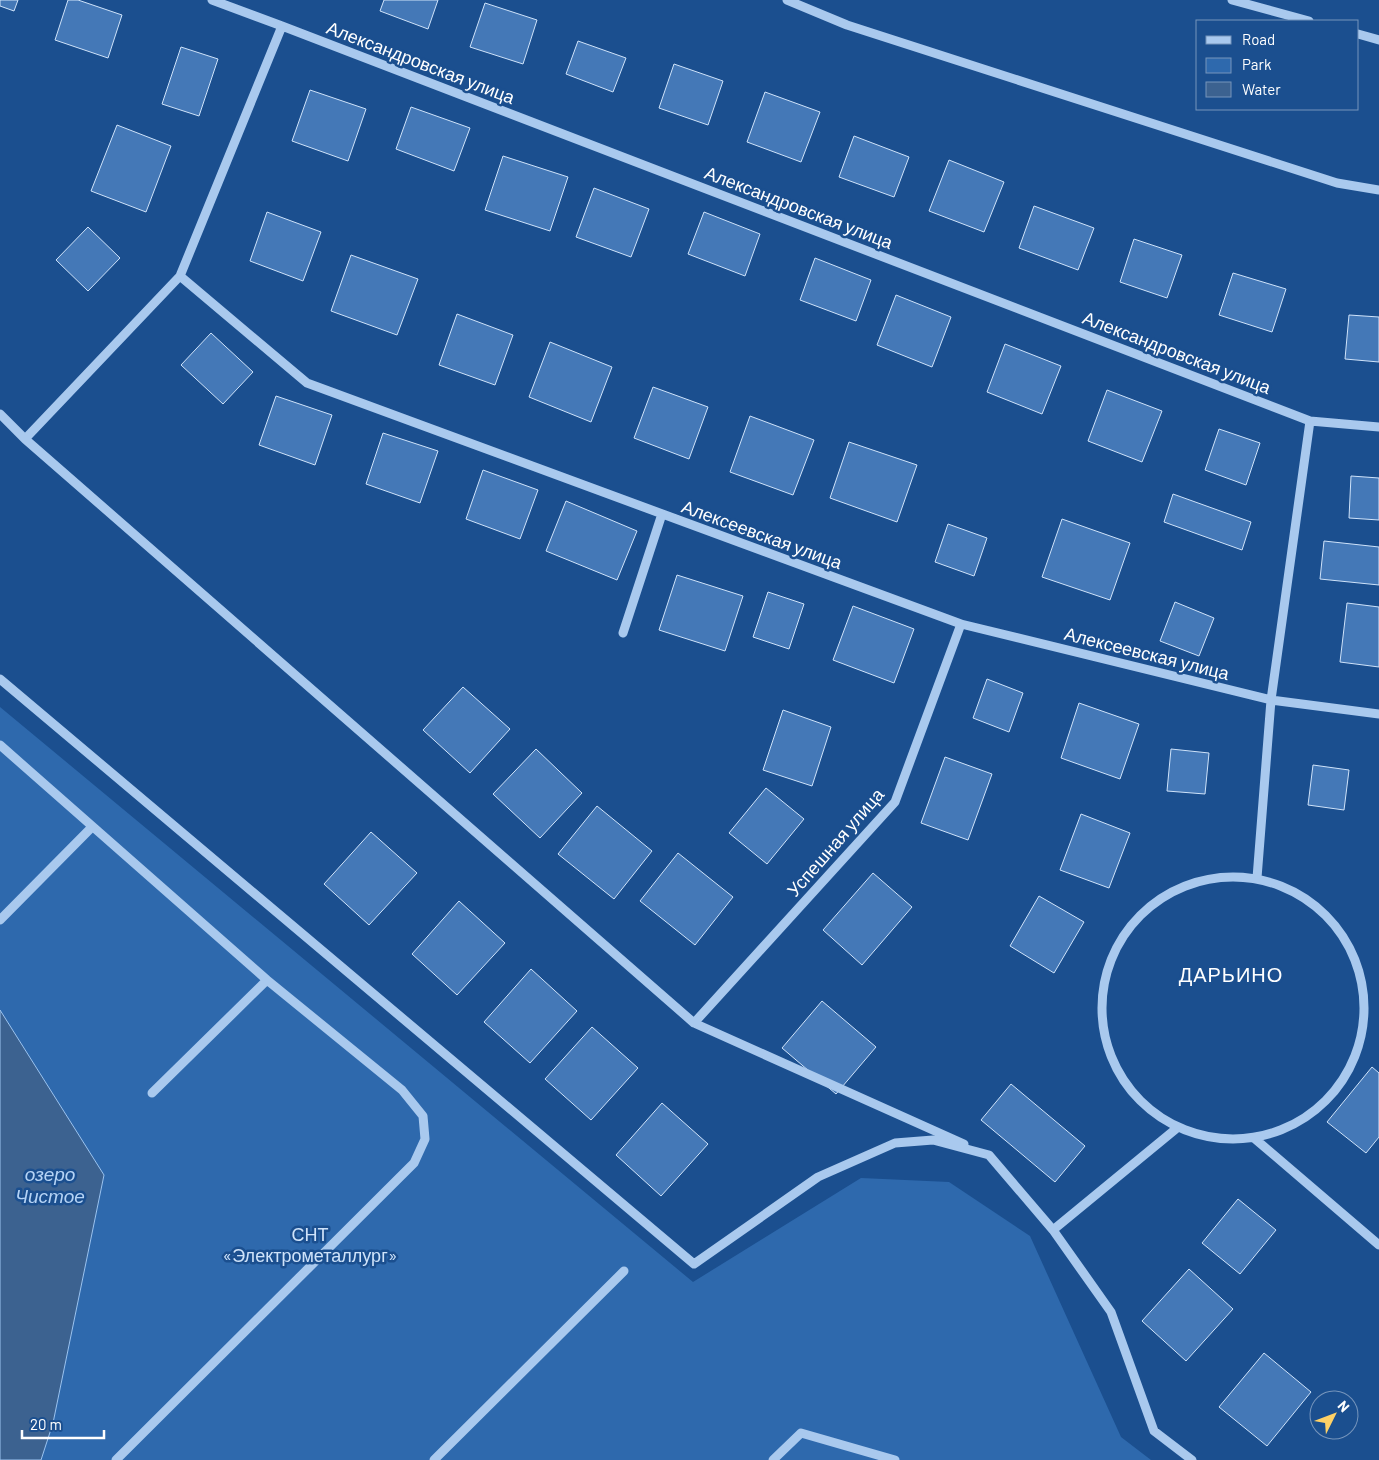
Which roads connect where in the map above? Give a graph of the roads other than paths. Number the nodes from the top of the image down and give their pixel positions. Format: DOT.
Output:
graph roads {
  1 [pos="212,0"];
  2 [pos="786,0"];
  3 [pos="1232,0"];
  4 [pos="1305,20"];
  5 [pos="282,26"];
  6 [pos="1359,34"];
  7 [pos="1379,40"];
  8 [pos="1379,190"];
  9 [pos="180,276"];
  10 [pos="0,414"];
  11 [pos="1310,421"];
  12 [pos="1379,427"];
  13 [pos="25,439"];
  14 [pos="662,514"];
  15 [pos="961,624"];
  16 [pos="623,633"];
  17 [pos="0,679"];
  18 [pos="1270,700"];
  19 [pos="1379,714"];
  20 [pos="0,745"];
  21 [pos="92,827"];
  22 [pos="1256,878"];
  23 [pos="0,920"];
  24 [pos="267,980"];
  25 [pos="694,1023"];
  26 [pos="152,1093"];
  27 [pos="1177,1128"];
  28 [pos="1254,1138"];
  29 [pos="989,1155"];
  30 [pos="1053,1230"];
  31 [pos="1379,1245"];
  32 [pos="624,1271"];
  33 [pos="116,1460"];
  34 [pos="434,1460"];
  35 [pos="773,1460"];
  36 [pos="895,1460"];
  37 [pos="1192,1460"];
  1 -- 5 [label="street, Александровская улица"];
  2 -- 8 [label="street"];
  3 -- 4 [label="street"];
  5 -- 9 [label="street"];
  5 -- 11 [label="street, Александровская улица"];
  6 -- 7 [label="street"];
  9 -- 13 [label="street"];
  9 -- 14 [label="street, Алексеевская улица"];
  10 -- 13 [label="street"];
  11 -- 12 [label="street, Александровская улица"];
  11 -- 18 [label="street"];
  13 -- 25 [label="street"];
  14 -- 15 [label="street, Алексеевская улица"];
  14 -- 16 [label="street"];
  15 -- 18 [label="street, Алексеевская улица"];
  15 -- 25 [label="street, Успешная улица"];
  17 -- 29 [label="street"];
  18 -- 19 [label="street, Алексеевская улица"];
  18 -- 22 [label="street"];
  20 -- 21 [label="street"];
  21 -- 23 [label="street"];
  21 -- 24 [label="street"];
  22 -- 27 [label="street"];
  22 -- 28 [label="street"];
  24 -- 26 [label="street"];
  24 -- 33 [label="street"];
  25 -- 29 [label="street"];
  27 -- 28 [label="street"];
  27 -- 30 [label="street"];
  28 -- 31 [label="street"];
  29 -- 30 [label="street"];
  30 -- 37 [label="street"];
  32 -- 34 [label="street"];
  35 -- 36 [label="street"];
}
